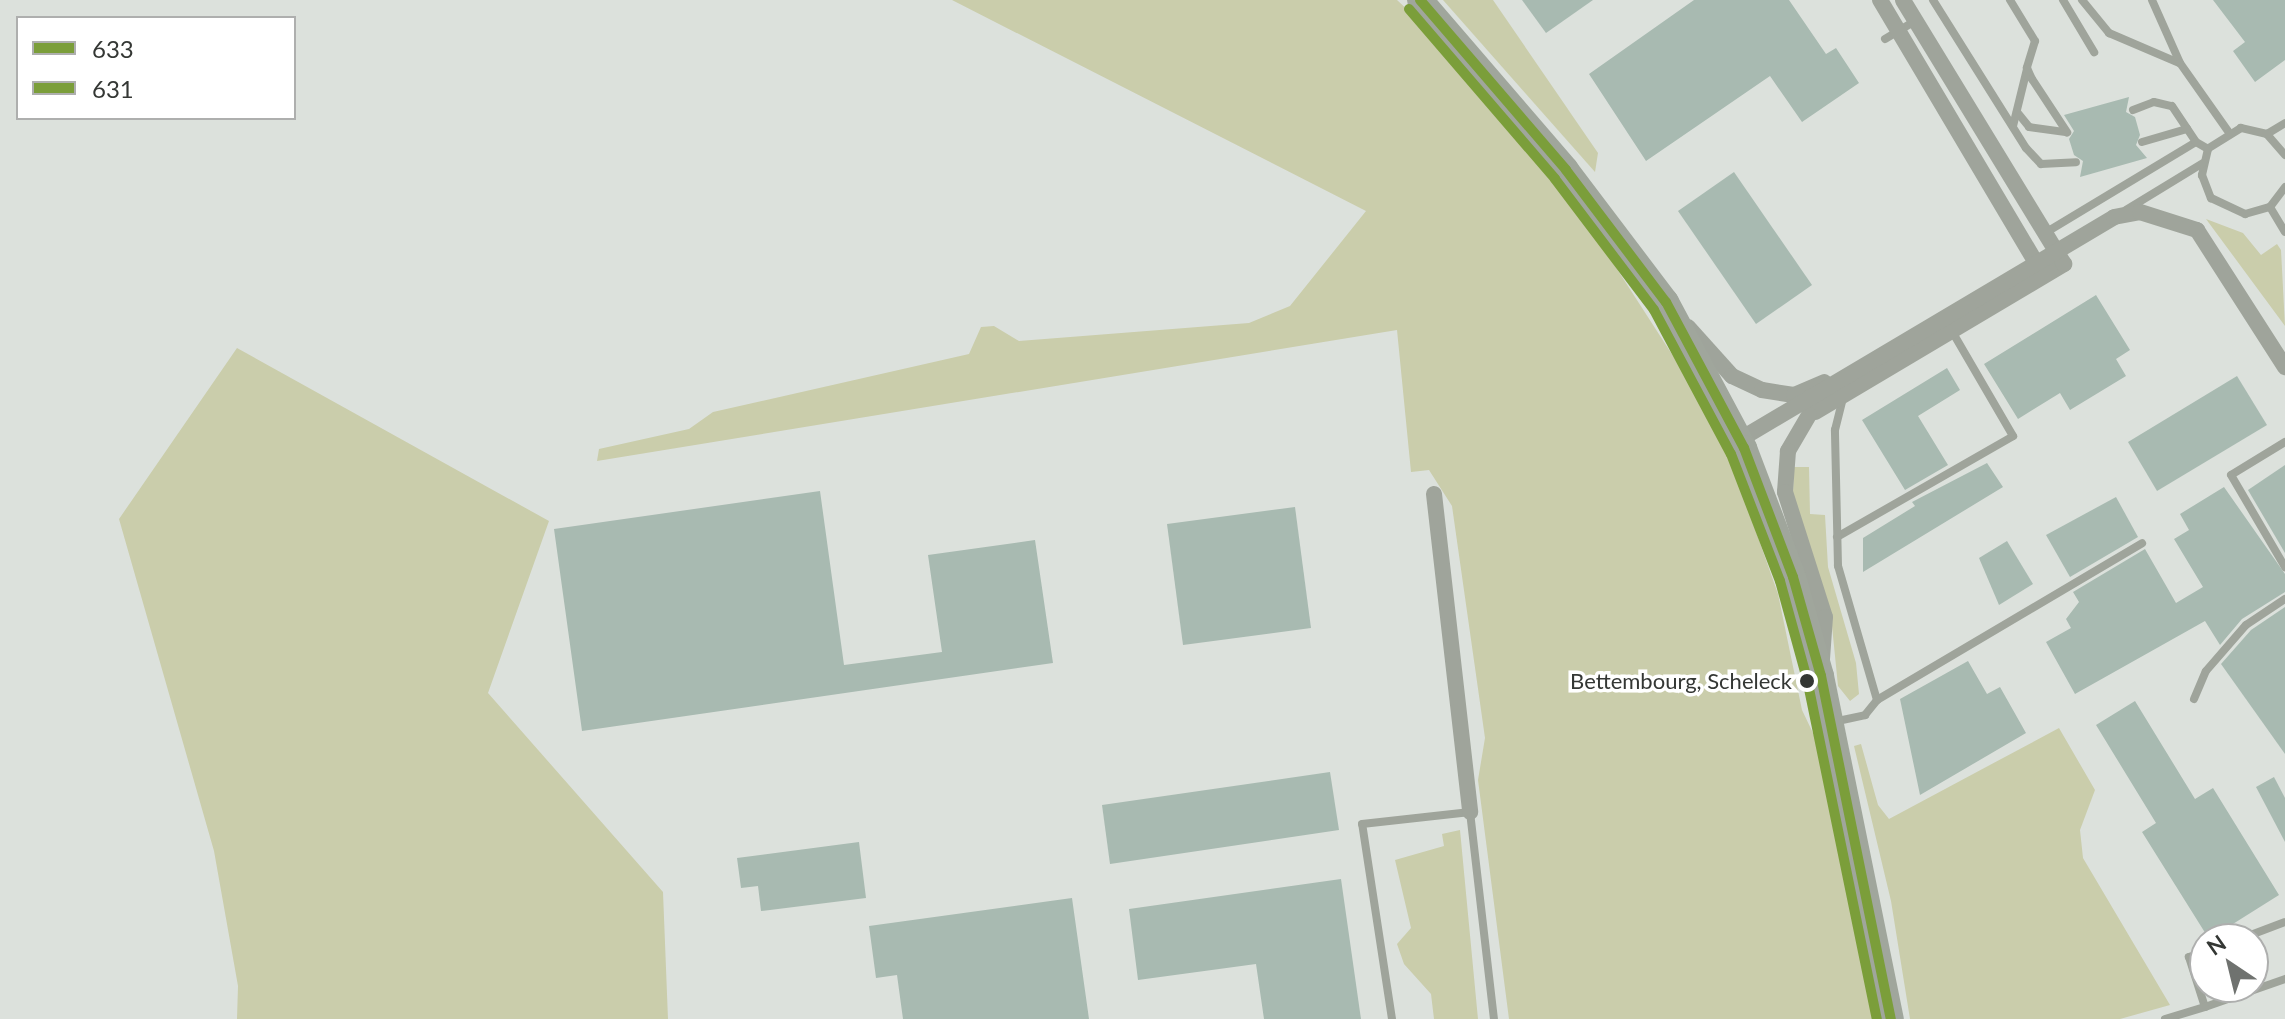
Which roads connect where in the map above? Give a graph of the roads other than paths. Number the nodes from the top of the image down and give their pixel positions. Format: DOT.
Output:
graph roads {
  1 [pos="1420,0"];
  2 [pos="1880,0"];
  3 [pos="1903,0"];
  4 [pos="1933,0"];
  5 [pos="2010,0"];
  6 [pos="2063,0"];
  7 [pos="2082,0"];
  8 [pos="2152,0"];
  9 [pos="1916,21"];
  10 [pos="1892,35"];
  11 [pos="2094,52"];
  12 [pos="2180,63"];
  13 [pos="2027,68"];
  14 [pos="2133,110"];
  15 [pos="2017,112"];
  16 [pos="2285,123"];
  17 [pos="2013,126"];
  18 [pos="2187,129"];
  19 [pos="2228,131"];
  20 [pos="2267,134"];
  21 [pos="2142,142"];
  22 [pos="2196,142"];
  23 [pos="2208,149"];
  24 [pos="2285,155"];
  25 [pos="2076,162"];
  26 [pos="2203,163"];
  27 [pos="2285,187"];
  28 [pos="2270,207"];
  29 [pos="2114,217"];
  30 [pos="2285,232"];
  31 [pos="2045,233"];
  32 [pos="2057,254"];
  33 [pos="2035,261"];
  34 [pos="1666,302"];
  35 [pos="1952,331"];
  36 [pos="2285,367"];
  37 [pos="1843,396"];
  38 [pos="1809,415"];
  39 [pos="2285,442"];
  40 [pos="1742,444"];
  41 [pos="1434,494"];
  42 [pos="1837,537"];
  43 [pos="2142,543"];
  44 [pos="2285,567"];
  45 [pos="2285,599"];
  46 [pos="1821,676"];
  47 [pos="2194,699"];
  48 [pos="1877,700"];
  49 [pos="1832,723"];
  50 [pos="1470,812"];
  51 [pos="2285,979"];
  52 [pos="2204,1003"];
  53 [pos="2205,1007"];
  54 [pos="1392,1019"];
  55 [pos="1494,1019"];
  56 [pos="1891,1019"];
  57 [pos="2165,1019"];
  1 -- 34 [label="main road"];
  2 -- 10 [label="street"];
  3 -- 9 [label="street"];
  4 -- 17 [label="lane"];
  5 -- 13 [label="lane"];
  6 -- 11 [label="lane"];
  7 -- 12 [label="lane"];
  8 -- 12 [label="lane"];
  9 -- 10 [label="lane"];
  9 -- 31 [label="street"];
  10 -- 33 [label="street"];
  12 -- 19 [label="lane"];
  13 -- 15 [label="lane"];
  13 -- 15 [label="lane"];
  14 -- 18 [label="lane"];
  15 -- 17 [label="lane"];
  16 -- 20 [label="lane"];
  17 -- 25 [label="lane"];
  18 -- 21 [label="lane"];
  18 -- 22 [label="lane"];
  19 -- 20 [label="lane"];
  19 -- 23 [label="lane"];
  20 -- 24 [label="lane"];
  22 -- 23 [label="lane"];
  22 -- 31 [label="lane"];
  23 -- 26 [label="lane"];
  26 -- 28 [label="lane"];
  26 -- 29 [label="lane"];
  27 -- 28 [label="lane"];
  28 -- 30 [label="lane"];
  29 -- 32 [label="street"];
  29 -- 36 [label="street"];
  31 -- 32 [label="street"];
  32 -- 33 [label="street"];
  32 -- 35 [label="street"];
  33 -- 34 [label="street"];
  33 -- 40 [label="street"];
  34 -- 40 [label="main road"];
  35 -- 37 [label="street"];
  35 -- 42 [label="lane"];
  37 -- 38 [label="street"];
  37 -- 42 [label="lane"];
  38 -- 40 [label="street"];
  38 -- 46 [label="street"];
  39 -- 44 [label="lane"];
  40 -- 46 [label="main road"];
  41 -- 50 [label="street"];
  42 -- 48 [label="lane"];
  43 -- 48 [label="lane"];
  45 -- 47 [label="lane"];
  46 -- 49 [label="main road"];
  48 -- 49 [label="lane"];
  49 -- 56 [label="main road"];
  50 -- 54 [label="lane"];
  50 -- 55 [label="lane"];
  51 -- 53 [label="lane"];
  52 -- 53 [label="lane"];
  53 -- 57 [label="lane"];
}
